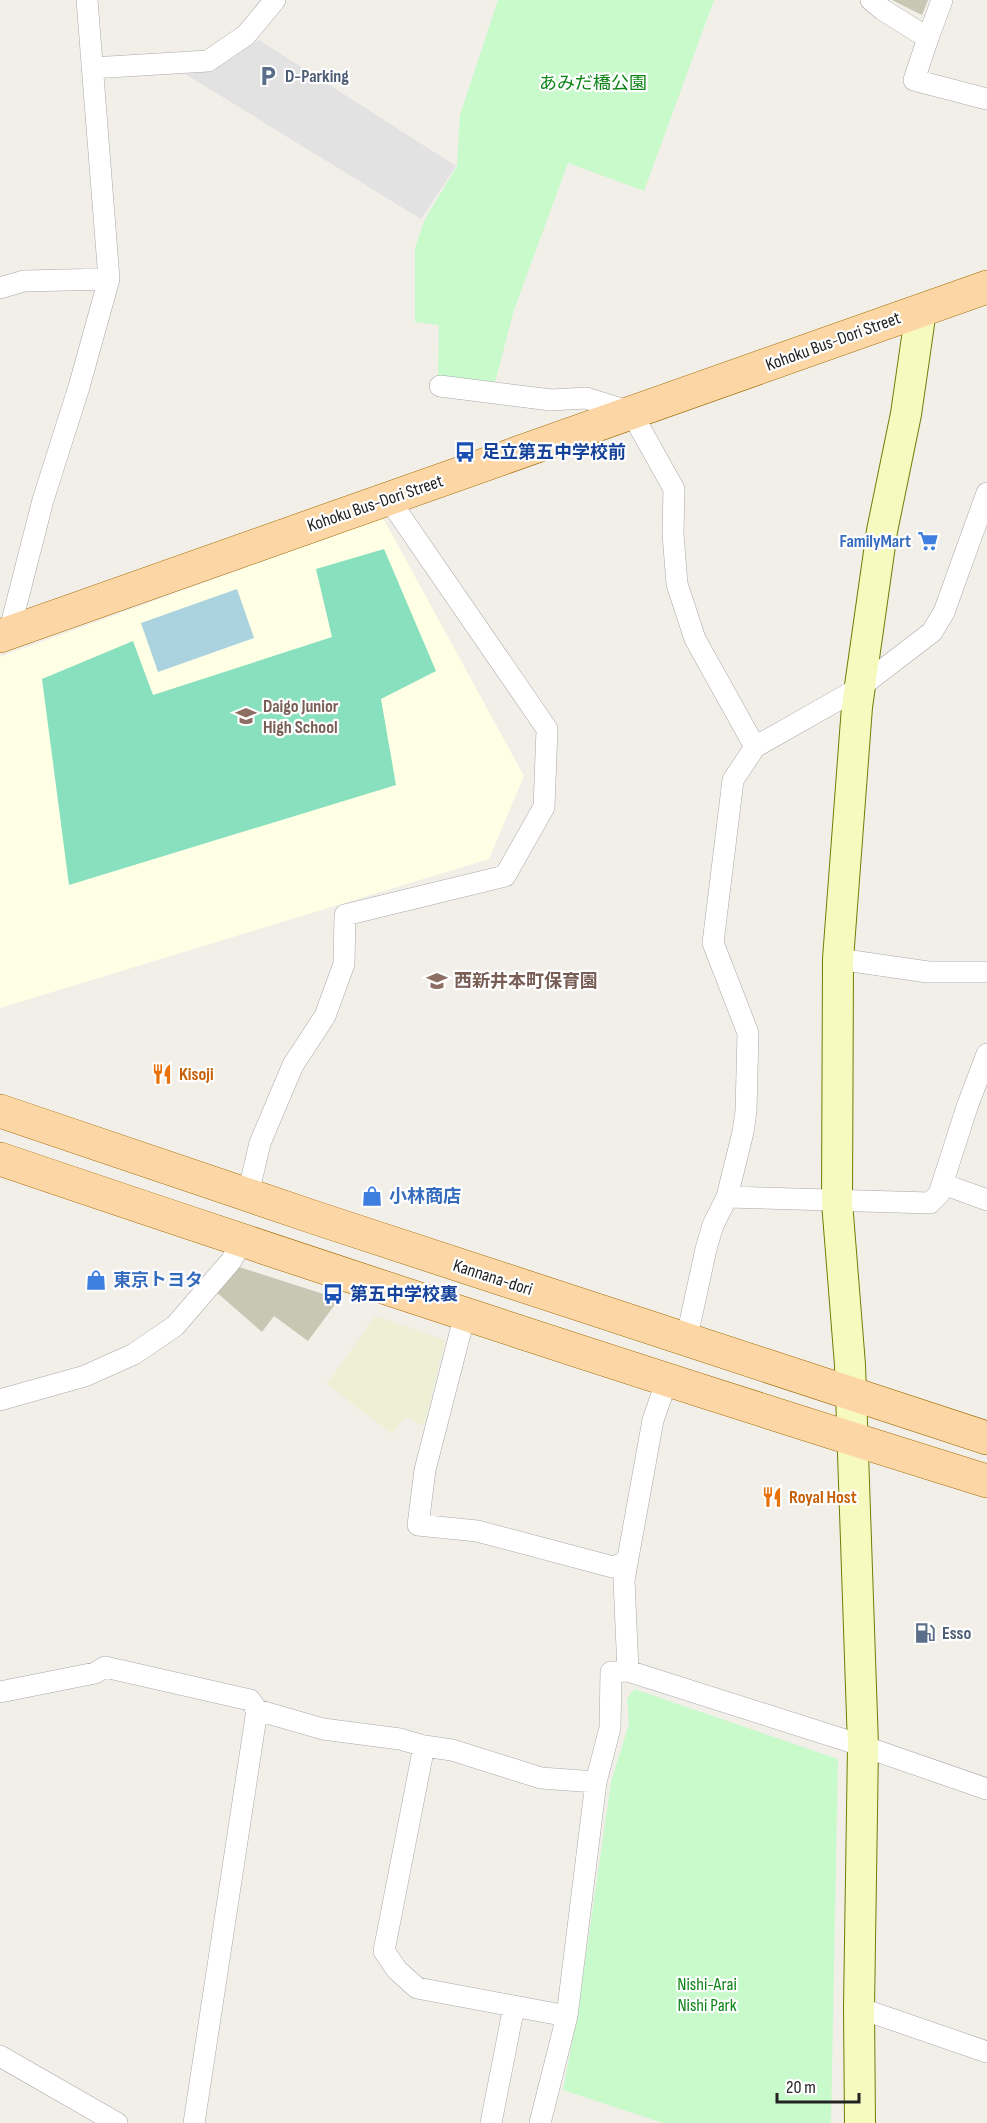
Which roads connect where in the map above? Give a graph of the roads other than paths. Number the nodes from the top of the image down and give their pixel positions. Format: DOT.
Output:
graph roads {
  1 [pos="87,0"];
  2 [pos="275,0"];
  3 [pos="871,0"];
  4 [pos="942,0"];
  5 [pos="928,38"];
  6 [pos="92,68"];
  7 [pos="987,99"];
  8 [pos="109,279"];
  9 [pos="987,287"];
  10 [pos="0,288"];
  11 [pos="921,310"];
  12 [pos="440,386"];
  13 [pos="632,412"];
  14 [pos="987,493"];
  15 [pos="388,498"];
  16 [pos="5,634"];
  17 [pos="859,688"];
  18 [pos="754,747"];
  19 [pos="838,959"];
  20 [pos="987,972"];
  21 [pos="987,1054"];
  22 [pos="0,1111"];
  23 [pos="0,1159"];
  24 [pos="943,1184"];
  25 [pos="248,1194"];
  26 [pos="727,1197"];
  27 [pos="987,1200"];
  28 [pos="837,1202"];
  29 [pos="242,1241"];
  30 [pos="465,1314"];
  31 [pos="686,1341"];
  32 [pos="667,1380"];
  33 [pos="851,1394"];
  34 [pos="0,1400"];
  35 [pos="987,1438"];
  36 [pos="853,1439"];
  37 [pos="987,1481"];
  38 [pos="627,1562"];
  39 [pos="628,1671"];
  40 [pos="0,1692"];
  41 [pos="257,1710"];
  42 [pos="424,1746"];
  43 [pos="863,1746"];
  44 [pos="596,1782"];
  45 [pos="987,1789"];
  46 [pos="514,2006"];
  47 [pos="859,2008"];
  48 [pos="567,2016"];
  49 [pos="987,2052"];
  50 [pos="0,2056"];
  51 [pos="117,2123"];
  52 [pos="194,2123"];
  53 [pos="492,2123"];
  54 [pos="540,2123"];
  55 [pos="860,2123"];
  1 -- 6 [label="street"];
  2 -- 6 [label="street"];
  3 -- 5 [label="street"];
  4 -- 5 [label="street"];
  5 -- 7 [label="street"];
  6 -- 8 [label="street"];
  8 -- 10 [label="street"];
  8 -- 16 [label="street"];
  9 -- 11 [label="main road, Kohoku Bus-Dori Street"];
  11 -- 13 [label="main road, Kohoku Bus-Dori Street"];
  11 -- 17 [label="street"];
  12 -- 13 [label="street"];
  13 -- 15 [label="main road, Kohoku Bus-Dori Street"];
  13 -- 18 [label="street"];
  14 -- 17 [label="street"];
  15 -- 16 [label="main road, Kohoku Bus-Dori Street"];
  15 -- 25 [label="street"];
  17 -- 18 [label="street"];
  17 -- 19 [label="street"];
  18 -- 26 [label="street"];
  19 -- 20 [label="street"];
  19 -- 28 [label="street"];
  21 -- 24 [label="street"];
  22 -- 25 [label="main road, Kannana-dori"];
  23 -- 29 [label="main road"];
  24 -- 27 [label="street"];
  24 -- 28 [label="street"];
  25 -- 31 [label="main road, Kannana-dori"];
  26 -- 28 [label="street"];
  26 -- 31 [label="street"];
  28 -- 33 [label="street"];
  29 -- 30 [label="main road"];
  29 -- 34 [label="street"];
  30 -- 32 [label="main road"];
  30 -- 38 [label="street"];
  31 -- 33 [label="main road, Kannana-dori"];
  32 -- 36 [label="main road"];
  32 -- 38 [label="street"];
  33 -- 35 [label="main road, Kannana-dori"];
  33 -- 36 [label="street"];
  36 -- 37 [label="main road"];
  36 -- 43 [label="street"];
  38 -- 39 [label="street"];
  39 -- 43 [label="street"];
  39 -- 44 [label="street"];
  40 -- 41 [label="street"];
  41 -- 42 [label="street"];
  41 -- 52 [label="street"];
  42 -- 44 [label="street"];
  42 -- 46 [label="street"];
  43 -- 45 [label="street"];
  43 -- 47 [label="street"];
  44 -- 48 [label="street"];
  46 -- 48 [label="street"];
  46 -- 53 [label="street"];
  47 -- 49 [label="street"];
  47 -- 55 [label="street"];
  48 -- 54 [label="street"];
  50 -- 51 [label="street"];
}
